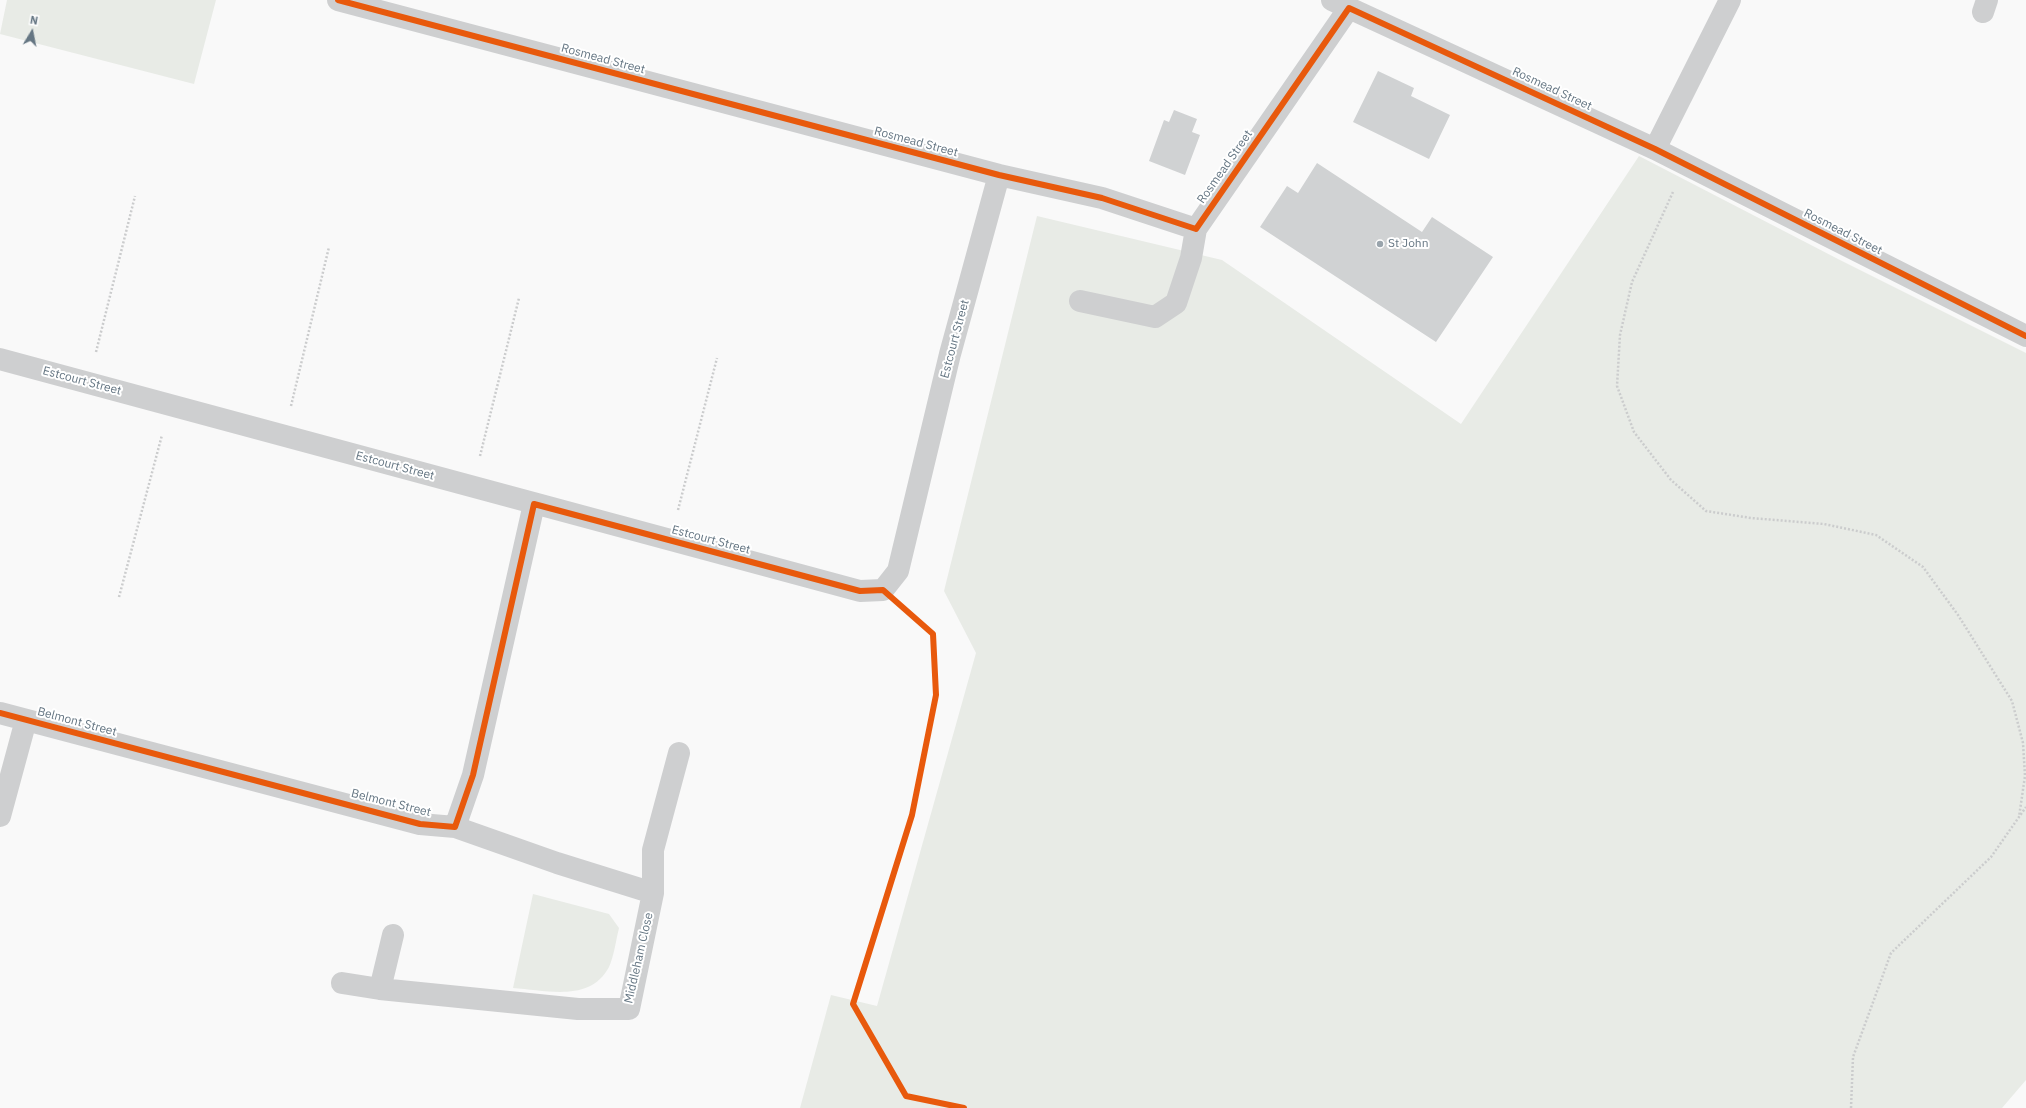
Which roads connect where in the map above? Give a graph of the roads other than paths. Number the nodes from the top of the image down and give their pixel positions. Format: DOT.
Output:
graph roads {
  1 [pos="338,0"];
  2 [pos="1730,0"];
  3 [pos="1340,4"];
  4 [pos="1655,149"];
  5 [pos="999,175"];
  6 [pos="1196,229"];
  7 [pos="1080,301"];
  8 [pos="2026,336"];
  9 [pos="0,359"];
  10 [pos="534,504"];
  11 [pos="0,713"];
  12 [pos="26,720"];
  13 [pos="679,753"];
  14 [pos="0,816"];
  15 [pos="455,827"];
  16 [pos="653,893"];
  17 [pos="393,935"];
  18 [pos="342,983"];
  19 [pos="380,989"];
  1 -- 5 [label="street, Rosmead Street"];
  2 -- 4 [label="street"];
  3 -- 4 [label="street, Rosmead Street"];
  3 -- 6 [label="street, Rosmead Street"];
  4 -- 8 [label="street, Rosmead Street"];
  5 -- 6 [label="street, Rosmead Street"];
  5 -- 10 [label="street, Estcourt Street"];
  6 -- 7 [label="street"];
  9 -- 10 [label="street, Estcourt Street"];
  10 -- 15 [label="street"];
  11 -- 12 [label="street, Belmont Street"];
  12 -- 14 [label="street"];
  12 -- 15 [label="street, Belmont Street"];
  13 -- 16 [label="street"];
  15 -- 16 [label="street"];
  16 -- 19 [label="street, Middleham Close"];
  17 -- 19 [label="street"];
  18 -- 19 [label="street, Middleham Close"];
}
